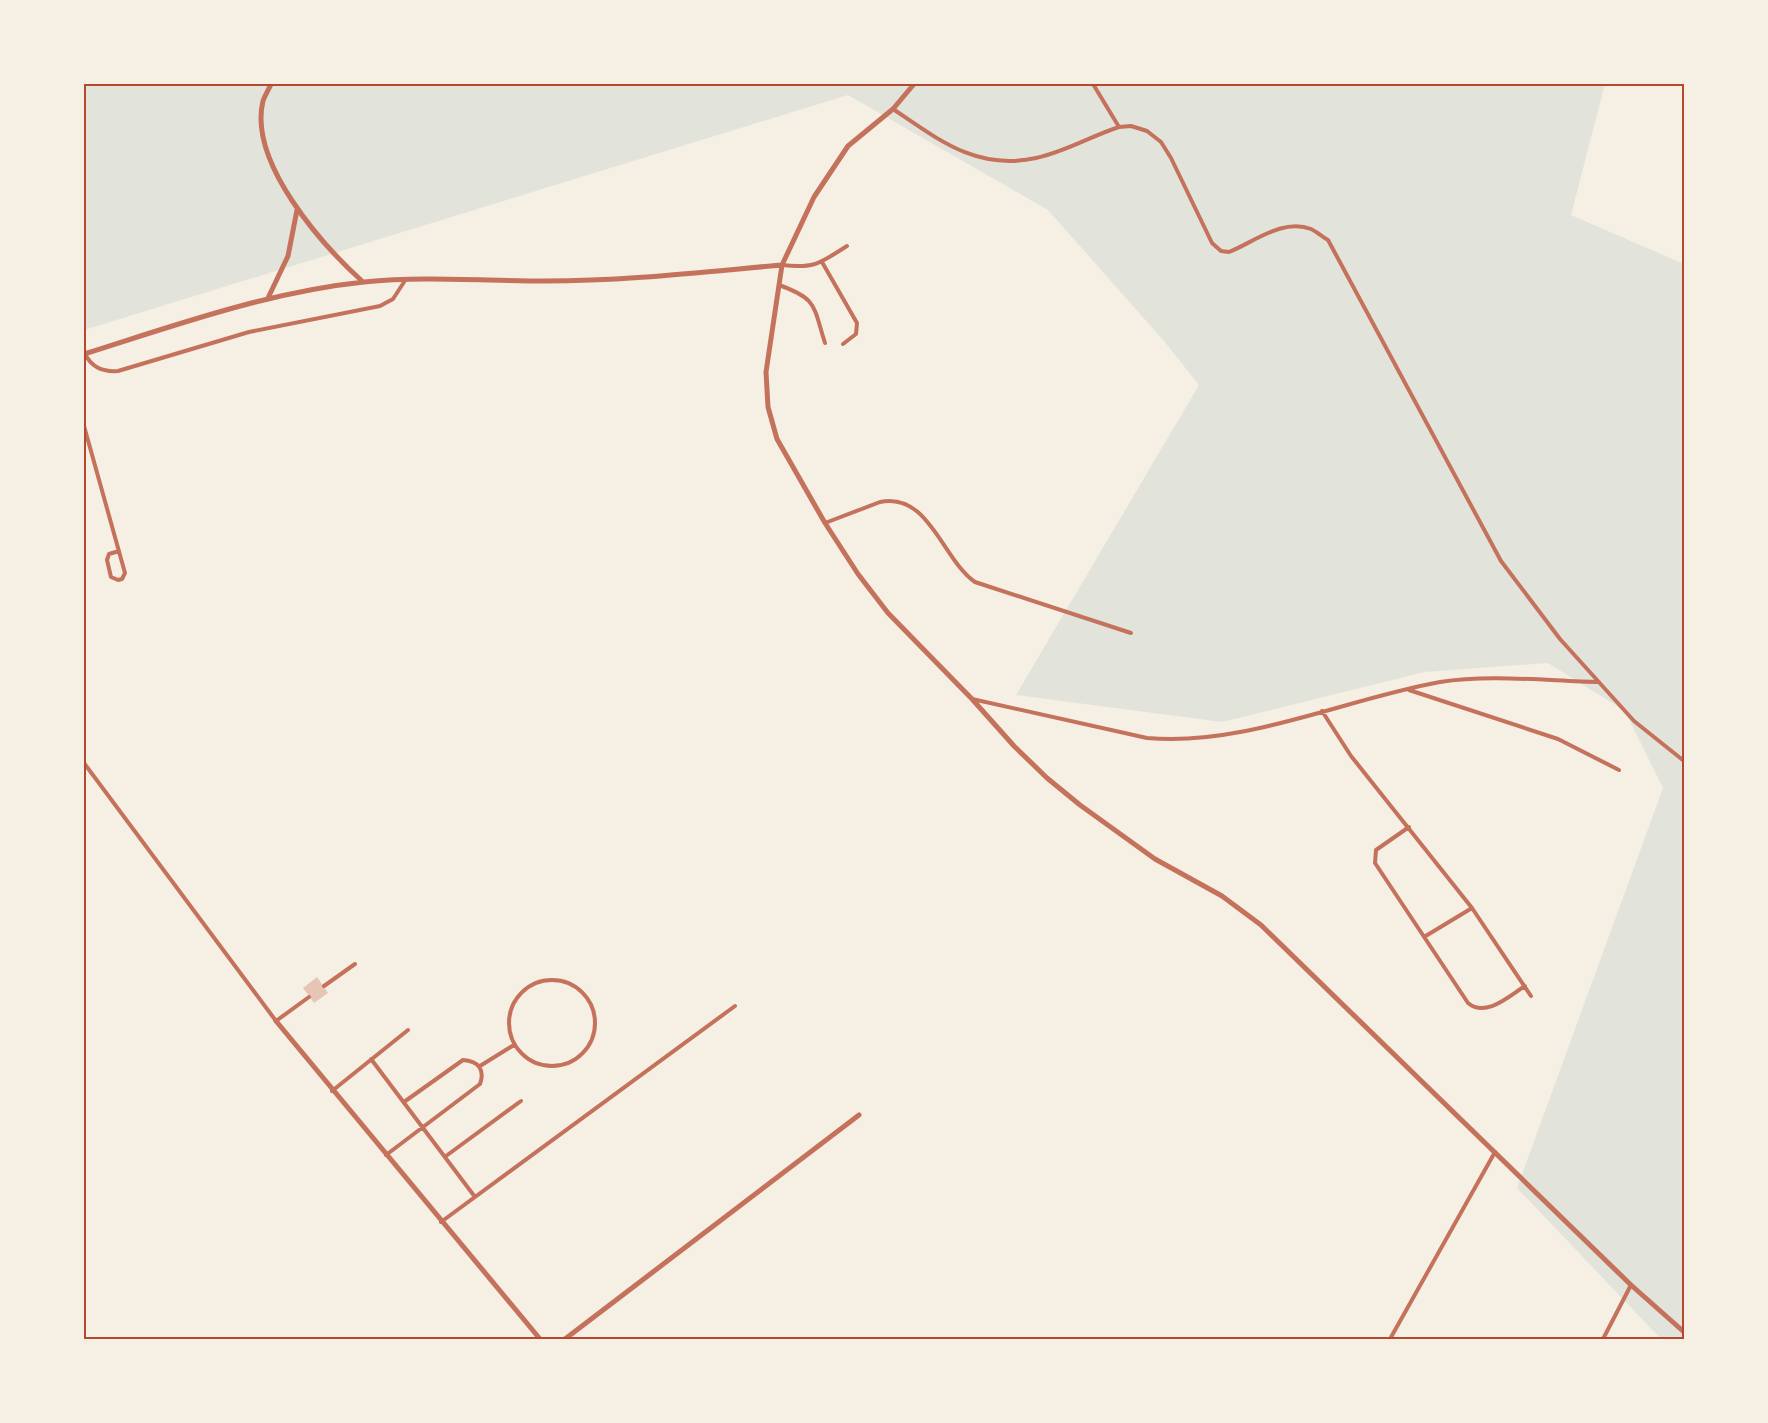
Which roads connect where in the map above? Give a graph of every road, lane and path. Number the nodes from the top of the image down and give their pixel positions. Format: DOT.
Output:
graph roads {
  1 [pos="271,84"];
  2 [pos="914,84"];
  3 [pos="1093,84"];
  4 [pos="893,109"];
  5 [pos="1119,127"];
  6 [pos="297,210"];
  7 [pos="847,246"];
  8 [pos="822,262"];
  9 [pos="782,265"];
  10 [pos="406,279"];
  11 [pos="363,282"];
  12 [pos="779,285"];
  13 [pos="268,298"];
  14 [pos="825,343"];
  15 [pos="844,344"];
  16 [pos="85,354"];
  17 [pos="84,426"];
  18 [pos="825,523"];
  19 [pos="119,551"];
  20 [pos="1132,633"];
  21 [pos="1599,682"];
  22 [pos="1409,690"];
  23 [pos="972,699"];
  24 [pos="1322,711"];
  25 [pos="1684,761"];
  26 [pos="84,763"];
  27 [pos="1620,770"];
  28 [pos="1409,827"];
  29 [pos="1472,908"];
  30 [pos="1424,937"];
  31 [pos="355,964"];
  32 [pos="324,986"];
  33 [pos="1525,986"];
  34 [pos="309,996"];
  35 [pos="1531,996"];
  36 [pos="735,1006"];
  37 [pos="276,1021"];
  38 [pos="408,1030"];
  39 [pos="514,1045"];
  40 [pos="371,1059"];
  41 [pos="480,1066"];
  42 [pos="332,1091"];
  43 [pos="521,1101"];
  44 [pos="404,1102"];
  45 [pos="859,1115"];
  46 [pos="423,1126"];
  47 [pos="1495,1152"];
  48 [pos="386,1155"];
  49 [pos="446,1156"];
  50 [pos="475,1197"];
  51 [pos="441,1222"];
  52 [pos="1631,1285"];
  53 [pos="1684,1332"];
  54 [pos="540,1339"];
  55 [pos="565,1339"];
  56 [pos="1390,1339"];
  57 [pos="1603,1339"];
  1 -- 6 [label="street"];
  2 -- 4 [label="street"];
  3 -- 5 [label="lane"];
  4 -- 5 [label="lane"];
  4 -- 9 [label="street"];
  5 -- 21 [label="lane"];
  6 -- 11 [label="street"];
  6 -- 13 [label="street"];
  7 -- 8 [label="lane"];
  8 -- 9 [label="lane"];
  8 -- 15 [label="lane"];
  9 -- 10 [label="street"];
  9 -- 12 [label="street"];
  10 -- 11 [label="street"];
  10 -- 16 [label="lane"];
  11 -- 13 [label="street"];
  12 -- 14 [label="lane"];
  12 -- 18 [label="street"];
  13 -- 16 [label="street"];
  17 -- 19 [label="lane"];
  18 -- 20 [label="lane"];
  18 -- 23 [label="street"];
  19 -- 19 [label="lane"];
  21 -- 22 [label="lane"];
  21 -- 25 [label="lane"];
  22 -- 24 [label="lane"];
  22 -- 27 [label="lane"];
  23 -- 24 [label="lane"];
  23 -- 47 [label="street"];
  24 -- 28 [label="lane"];
  26 -- 37 [label="lane"];
  28 -- 29 [label="lane"];
  28 -- 30 [label="lane"];
  29 -- 30 [label="lane"];
  29 -- 33 [label="lane"];
  30 -- 33 [label="lane"];
  31 -- 32 [label="lane"];
  33 -- 35 [label="lane"];
  34 -- 37 [label="lane"];
  36 -- 50 [label="lane"];
  37 -- 42 [label="street"];
  38 -- 40 [label="lane"];
  39 -- 39 [label="lane"];
  39 -- 41 [label="lane"];
  40 -- 42 [label="lane"];
  40 -- 44 [label="lane"];
  41 -- 44 [label="lane"];
  41 -- 46 [label="lane"];
  42 -- 48 [label="street"];
  43 -- 49 [label="lane"];
  44 -- 46 [label="lane"];
  45 -- 55 [label="street"];
  46 -- 48 [label="lane"];
  46 -- 49 [label="lane"];
  47 -- 52 [label="street"];
  47 -- 56 [label="lane"];
  48 -- 51 [label="street"];
  49 -- 50 [label="lane"];
  50 -- 51 [label="lane"];
  51 -- 54 [label="street"];
  52 -- 53 [label="street"];
  52 -- 57 [label="lane"];
}
